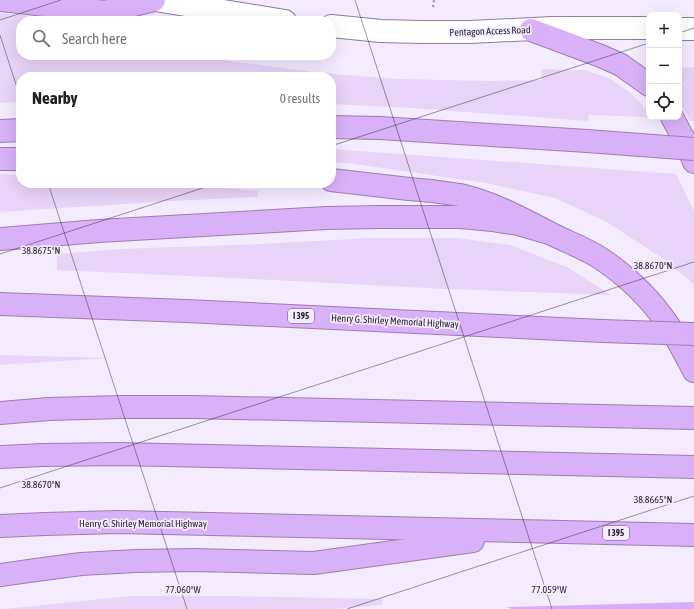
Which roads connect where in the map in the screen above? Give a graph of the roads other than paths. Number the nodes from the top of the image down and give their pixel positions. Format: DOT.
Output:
graph roads {
  1 [pos="2,0"];
  2 [pos="154,0"];
  3 [pos="254,16"];
  4 [pos="336,26"];
  5 [pos="646,28"];
  6 [pos="682,29"];
  7 [pos="694,29"];
  8 [pos="531,30"];
  9 [pos="646,84"];
  10 [pos="674,120"];
  11 [pos="336,127"];
  12 [pos="16,130"];
  13 [pos="0,131"];
  14 [pos="694,149"];
  15 [pos="0,159"];
  16 [pos="16,159"];
  17 [pos="694,162"];
  18 [pos="336,181"];
  19 [pos="549,233"];
  20 [pos="0,239"];
  21 [pos="0,304"];
  22 [pos="694,334"];
  23 [pos="694,371"];
  24 [pos="0,413"];
  25 [pos="694,418"];
  26 [pos="0,457"];
  27 [pos="691,467"];
  28 [pos="0,526"];
  29 [pos="538,532"];
  30 [pos="694,535"];
  31 [pos="0,575"];
  1 -- 2 [label="highway"];
  2 -- 3 [label="street"];
  4 -- 8 [label="street, Pentagon Access Road"];
  5 -- 8 [label="street, Pentagon Access Road"];
  6 -- 7 [label="street"];
  8 -- 9 [label="highway"];
  10 -- 17 [label="highway"];
  11 -- 14 [label="highway, bridge"];
  12 -- 13 [label="highway"];
  15 -- 16 [label="highway"];
  18 -- 19 [label="highway"];
  19 -- 20 [label="highway"];
  19 -- 23 [label="highway"];
  21 -- 22 [label="highway, Henry G. Shirley Memorial Highway / I 395, bridge"];
  24 -- 25 [label="highway"];
  26 -- 27 [label="highway"];
  28 -- 29 [label="highway, Henry G. Shirley Memorial Highway / I 395"];
  29 -- 30 [label="highway, Henry G. Shirley Memorial Highway / I 395"];
  29 -- 31 [label="highway"];
}
